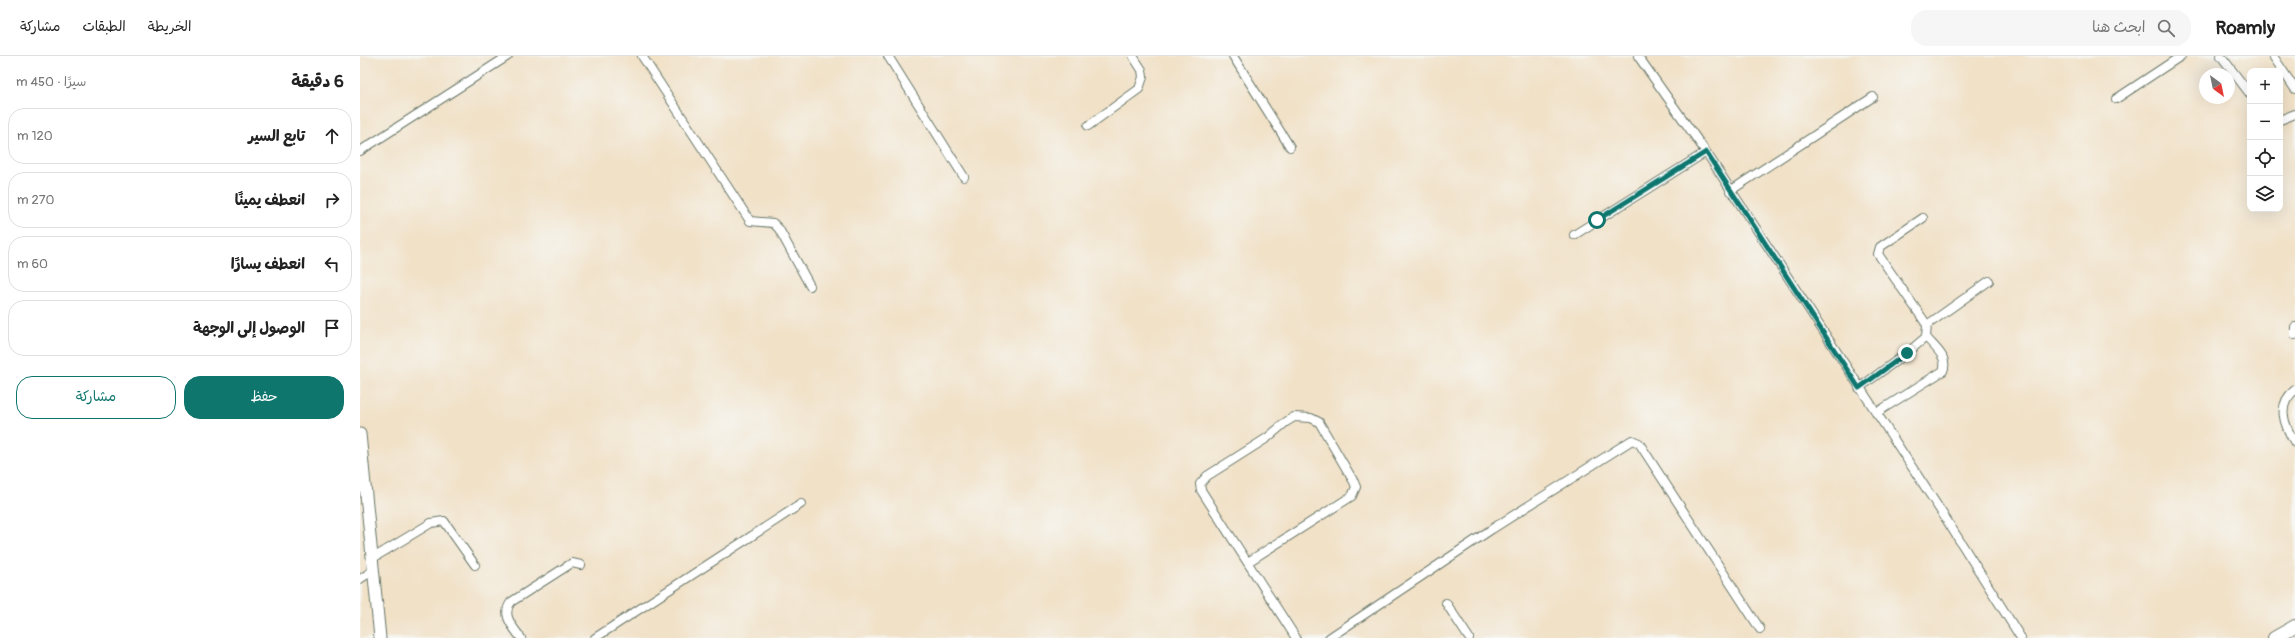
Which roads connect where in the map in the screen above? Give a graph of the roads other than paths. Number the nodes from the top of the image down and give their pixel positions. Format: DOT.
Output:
graph roads {
  1 [pos="508,56"];
  2 [pos="642,56"];
  3 [pos="888,56"];
  4 [pos="1133,56"];
  5 [pos="1233,56"];
  6 [pos="1638,56"];
  7 [pos="2181,56"];
  8 [pos="2221,56"];
  9 [pos="2273,56"];
  10 [pos="2295,89"];
  11 [pos="2247,90"];
  12 [pos="1874,97"];
  13 [pos="2116,99"];
  14 [pos="2295,114"];
  15 [pos="2283,119"];
  16 [pos="1088,126"];
  17 [pos="1290,147"];
  18 [pos="360,151"];
  19 [pos="1706,152"];
  20 [pos="964,177"];
  21 [pos="1730,191"];
  22 [pos="1923,218"];
  23 [pos="1574,235"];
  24 [pos="1989,281"];
  25 [pos="810,286"];
  26 [pos="1927,325"];
  27 [pos="2295,327"];
  28 [pos="2295,335"];
  29 [pos="1926,337"];
  30 [pos="1859,388"];
  31 [pos="2295,390"];
  32 [pos="1876,414"];
  33 [pos="360,434"];
  34 [pos="2295,443"];
  35 [pos="364,490"];
  36 [pos="801,504"];
  37 [pos="1248,562"];
  38 [pos="374,564"];
  39 [pos="475,565"];
  40 [pos="581,565"];
  41 [pos="360,579"];
  42 [pos="1446,602"];
  43 [pos="2295,626"];
  44 [pos="1760,629"];
  45 [pos="380,638"];
  46 [pos="521,638"];
  47 [pos="595,638"];
  48 [pos="1296,638"];
  49 [pos="1329,638"];
  50 [pos="1469,638"];
  51 [pos="2021,638"];
  52 [pos="2274,638"];
  1 -- 18 [label="street"];
  2 -- 25 [label="street"];
  3 -- 20 [label="street"];
  4 -- 16 [label="street"];
  5 -- 17 [label="street"];
  6 -- 19 [label="street"];
  7 -- 13 [label="street"];
  8 -- 11 [label="street"];
  9 -- 10 [label="street"];
  12 -- 21 [label="street"];
  14 -- 15 [label="street"];
  19 -- 21 [label="street"];
  19 -- 23 [label="street"];
  21 -- 30 [label="street"];
  22 -- 26 [label="street"];
  24 -- 26 [label="street"];
  26 -- 29 [label="street"];
  27 -- 28 [label="street"];
  29 -- 30 [label="street"];
  29 -- 32 [label="street"];
  30 -- 32 [label="street"];
  31 -- 34 [label="street"];
  32 -- 51 [label="street"];
  33 -- 35 [label="street"];
  35 -- 38 [label="street"];
  36 -- 47 [label="street"];
  37 -- 37 [label="street"];
  37 -- 48 [label="street"];
  38 -- 39 [label="street"];
  38 -- 41 [label="street"];
  38 -- 45 [label="street"];
  40 -- 46 [label="street"];
  42 -- 50 [label="street"];
  43 -- 52 [label="main road"];
  44 -- 49 [label="street"];
}
